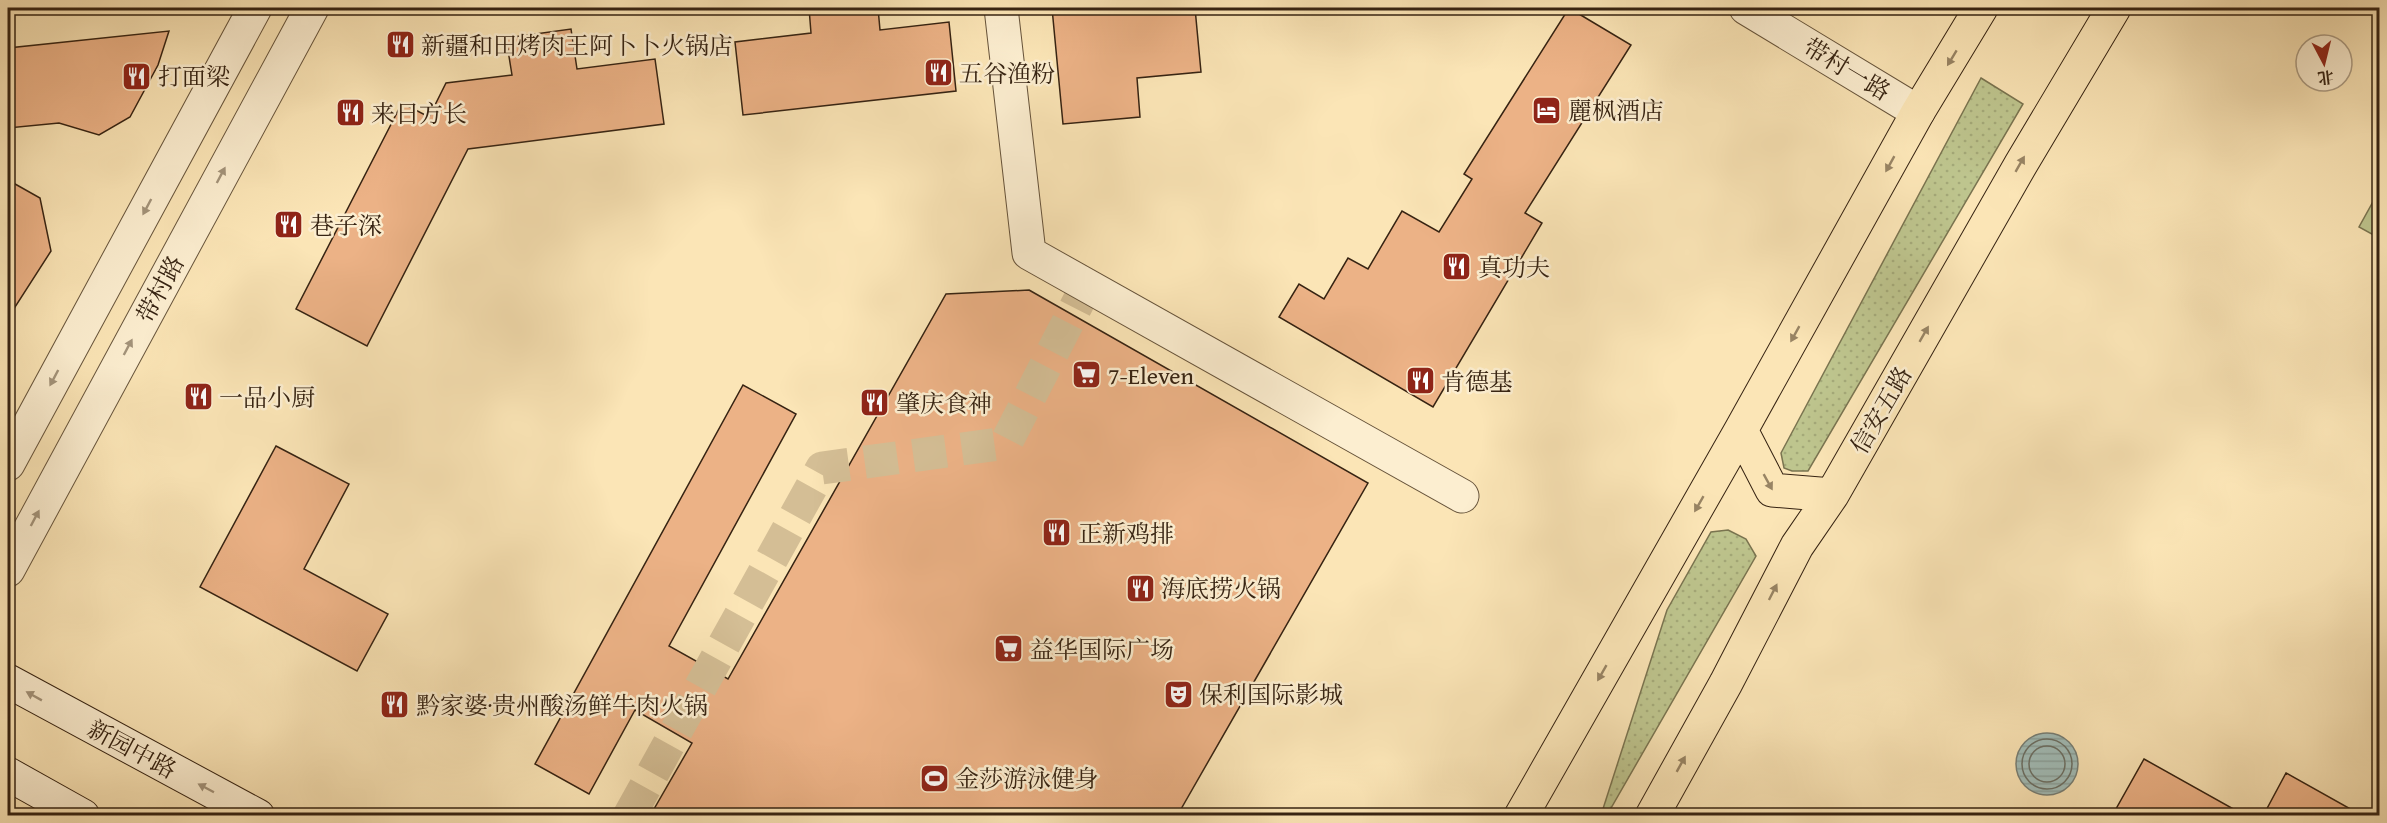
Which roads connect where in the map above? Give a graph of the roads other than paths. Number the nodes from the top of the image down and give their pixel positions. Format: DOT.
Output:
graph roads {
  1 [pos="255,8"];
  2 [pos="312,8"];
  3 [pos="1001,8"];
  4 [pos="1746,8"];
  5 [pos="1982,8"];
  6 [pos="2114,8"];
  7 [pos="1918,112"];
  8 [pos="1741,430"];
  9 [pos="8,464"];
  10 [pos="1833,495"];
  11 [pos="1462,496"];
  12 [pos="8,570"];
  13 [pos="8,681"];
  14 [pos="8,774"];
  15 [pos="84,816"];
  16 [pos="258,816"];
  17 [pos="1521,816"];
  18 [pos="1652,816"];
  1 -- 9 [label="street, one-way"];
  12 -- 2 [label="street, 带村路, one-way"];
  3 -- 11 [label="street"];
  4 -- 7 [label="street, 带村一路"];
  5 -- 7 [label="main road, one-way"];
  10 -- 6 [label="main road, 信安五路, one-way"];
  7 -- 8 [label="main road, one-way"];
  8 -- 10 [label="main road, one-way"];
  8 -- 17 [label="main road, one-way"];
  18 -- 10 [label="main road, 信安五路, one-way"];
  16 -- 13 [label="street, 新园中路, one-way"];
  14 -- 15 [label="street"];
}
